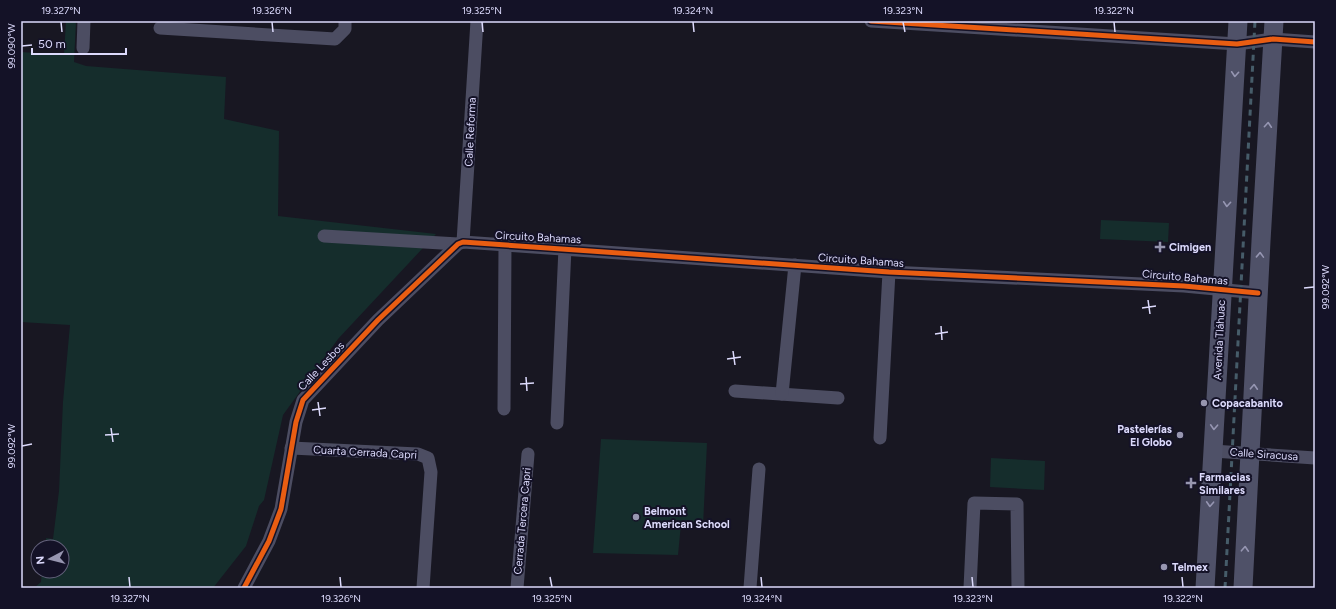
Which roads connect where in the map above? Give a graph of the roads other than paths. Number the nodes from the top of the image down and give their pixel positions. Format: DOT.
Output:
graph roads {
  1 [pos="84,21"];
  2 [pos="345,21"];
  3 [pos="477,21"];
  4 [pos="871,21"];
  5 [pos="1238,21"];
  6 [pos="160,28"];
  7 [pos="1274,30"];
  8 [pos="1315,42"];
  9 [pos="1237,44"];
  10 [pos="83,48"];
  11 [pos="324,236"];
  12 [pos="461,243"];
  13 [pos="505,245"];
  14 [pos="565,248"];
  15 [pos="795,265"];
  16 [pos="890,272"];
  17 [pos="1222,290"];
  18 [pos="1258,294"];
  19 [pos="735,391"];
  20 [pos="782,394"];
  21 [pos="838,398"];
  22 [pos="504,409"];
  23 [pos="556,423"];
  24 [pos="880,438"];
  25 [pos="291,448"];
  26 [pos="1213,451"];
  27 [pos="528,454"];
  28 [pos="1251,454"];
  29 [pos="1315,458"];
  30 [pos="759,469"];
  31 [pos="244,588"];
  32 [pos="423,588"];
  33 [pos="517,588"];
  34 [pos="750,588"];
  35 [pos="970,588"];
  36 [pos="1018,588"];
  37 [pos="1205,588"];
  38 [pos="1243,588"];
  1 -- 10 [label="street"];
  2 -- 6 [label="street"];
  3 -- 12 [label="street, Calle Reforma"];
  4 -- 9 [label="street"];
  5 -- 9 [label="main road, Avenida Tláhuac"];
  7 -- 8 [label="street"];
  7 -- 9 [label="street"];
  18 -- 7 [label="main road, one-way"];
  9 -- 17 [label="main road, Avenida Tláhuac, one-way"];
  11 -- 12 [label="street, Circuito Bahamas"];
  12 -- 13 [label="street, Circuito Bahamas"];
  12 -- 25 [label="street, Calle Lesbos"];
  13 -- 14 [label="street, Circuito Bahamas"];
  13 -- 22 [label="street"];
  14 -- 15 [label="street, Circuito Bahamas"];
  14 -- 23 [label="street"];
  15 -- 16 [label="street, Circuito Bahamas"];
  15 -- 20 [label="street"];
  16 -- 17 [label="street, Circuito Bahamas"];
  16 -- 24 [label="street"];
  17 -- 18 [label="street, Circuito Bahamas"];
  17 -- 26 [label="main road, Avenida Tláhuac, one-way"];
  28 -- 18 [label="main road, one-way"];
  19 -- 20 [label="street"];
  20 -- 21 [label="street"];
  25 -- 31 [label="street, Calle Lesbos"];
  25 -- 32 [label="street, Cuarta Cerrada Capri"];
  26 -- 28 [label="street, Calle Siracusa"];
  26 -- 37 [label="main road, Avenida Tláhuac, one-way"];
  27 -- 33 [label="street, Cerrada Tercera Capri"];
  28 -- 29 [label="street, Calle Siracusa"];
  38 -- 28 [label="main road, one-way"];
  30 -- 34 [label="street"];
  35 -- 36 [label="street"];
}
